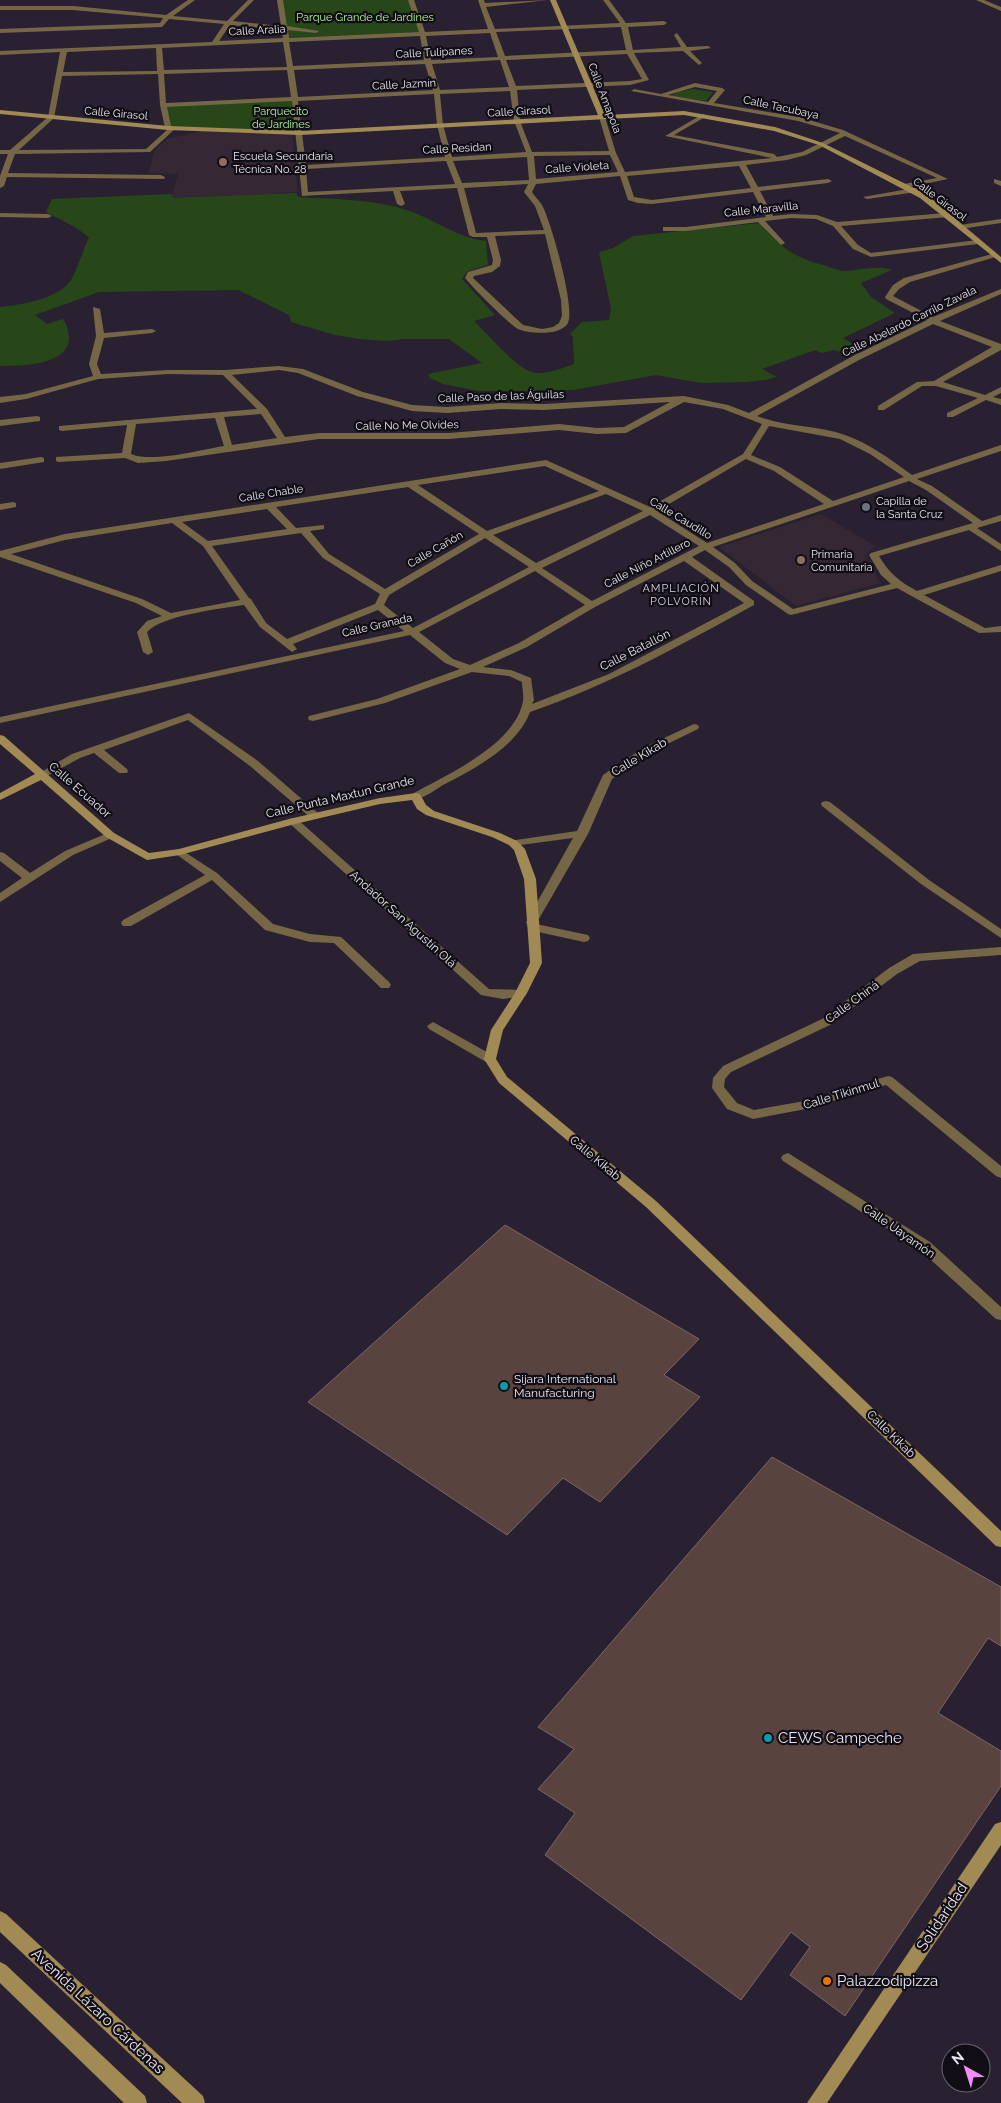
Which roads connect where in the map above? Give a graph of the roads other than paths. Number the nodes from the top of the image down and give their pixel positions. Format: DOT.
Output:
graph roads {
  1 [pos="192,0"];
  2 [pos="251,0"];
  3 [pos="280,0"];
  4 [pos="411,0"];
  5 [pos="545,0"];
  6 [pos="553,0"];
  7 [pos="606,0"];
  8 [pos="979,0"];
  9 [pos="482,2"];
  10 [pos="0,8"];
  11 [pos="1001,9"];
  12 [pos="166,18"];
  13 [pos="228,23"];
  14 [pos="664,23"];
  15 [pos="624,24"];
  16 [pos="565,26"];
  17 [pos="284,28"];
  18 [pos="492,30"];
  19 [pos="0,31"];
  20 [pos="422,32"];
  21 [pos="366,35"];
  22 [pos="677,35"];
  23 [pos="286,38"];
  24 [pos="215,42"];
  25 [pos="159,45"];
  26 [pos="708,48"];
  27 [pos="685,49"];
  28 [pos="64,50"];
  29 [pos="630,52"];
  30 [pos="0,53"];
  31 [pos="576,54"];
  32 [pos="502,58"];
  33 [pos="428,62"];
  34 [pos="699,63"];
  35 [pos="290,69"];
  36 [pos="59,74"];
  37 [pos="161,74"];
  38 [pos="588,85"];
  39 [pos="513,88"];
  40 [pos="634,91"];
  41 [pos="438,92"];
  42 [pos="661,95"];
  43 [pos="295,100"];
  44 [pos="710,103"];
  45 [pos="163,105"];
  46 [pos="0,112"];
  47 [pos="703,116"];
  48 [pos="602,117"];
  49 [pos="51,118"];
  50 [pos="517,121"];
  51 [pos="440,125"];
  52 [pos="170,128"];
  53 [pos="300,133"];
  54 [pos="845,133"];
  55 [pos="822,144"];
  56 [pos="13,151"];
  57 [pos="0,152"];
  58 [pos="612,153"];
  59 [pos="530,155"];
  60 [pos="787,158"];
  61 [pos="449,160"];
  62 [pos="742,164"];
  63 [pos="302,167"];
  64 [pos="623,175"];
  65 [pos="4,176"];
  66 [pos="161,176"];
  67 [pos="828,181"];
  68 [pos="534,182"];
  69 [pos="0,186"];
  70 [pos="460,186"];
  71 [pos="911,188"];
  72 [pos="396,190"];
  73 [pos="756,190"];
  74 [pos="867,197"];
  75 [pos="402,204"];
  76 [pos="0,215"];
  77 [pos="946,215"];
  78 [pos="48,216"];
  79 [pos="770,217"];
  80 [pos="759,219"];
  81 [pos="1001,221"];
  82 [pos="836,224"];
  83 [pos="960,227"];
  84 [pos="666,229"];
  85 [pos="548,232"];
  86 [pos="491,236"];
  87 [pos="978,242"];
  88 [pos="781,243"];
  89 [pos="997,255"];
  90 [pos="1001,291"];
  91 [pos="96,309"];
  92 [pos="935,321"];
  93 [pos="152,331"];
  94 [pos="100,336"];
  95 [pos="1000,347"];
  96 [pos="225,373"];
  97 [pos="98,377"];
  98 [pos="936,383"];
  99 [pos="1001,390"];
  100 [pos="987,398"];
  101 [pos="684,399"];
  102 [pos="0,400"];
  103 [pos="1001,402"];
  104 [pos="881,408"];
  105 [pos="264,411"];
  106 [pos="950,415"];
  107 [pos="219,416"];
  108 [pos="749,417"];
  109 [pos="37,419"];
  110 [pos="132,422"];
  111 [pos="0,423"];
  112 [pos="767,423"];
  113 [pos="62,428"];
  114 [pos="282,440"];
  115 [pos="229,448"];
  116 [pos="1001,448"];
  117 [pos="126,455"];
  118 [pos="746,456"];
  119 [pos="59,458"];
  120 [pos="41,460"];
  121 [pos="546,464"];
  122 [pos="0,466"];
  123 [pos="912,479"];
  124 [pos="410,484"];
  125 [pos="607,491"];
  126 [pos="830,504"];
  127 [pos="13,505"];
  128 [pos="268,505"];
  129 [pos="0,507"];
  130 [pos="650,511"];
  131 [pos="1001,518"];
  132 [pos="173,520"];
  133 [pos="982,525"];
  134 [pos="321,527"];
  135 [pos="970,527"];
  136 [pos="299,530"];
  137 [pos="484,535"];
  138 [pos="206,544"];
  139 [pos="706,546"];
  140 [pos="1001,548"];
  141 [pos="1,554"];
  142 [pos="685,557"];
  143 [pos="534,568"];
  144 [pos="1001,568"];
  145 [pos="898,585"];
  146 [pos="385,593"];
  147 [pos="915,595"];
  148 [pos="248,601"];
  149 [pos="592,605"];
  150 [pos="379,606"];
  151 [pos="170,616"];
  152 [pos="1001,629"];
  153 [pos="412,632"];
  154 [pos="286,643"];
  155 [pos="148,652"];
  156 [pos="297,655"];
  157 [pos="470,669"];
  158 [pos="525,710"];
  159 [pos="313,718"];
  160 [pos="0,720"];
  161 [pos="694,727"];
  162 [pos="0,738"];
  163 [pos="96,749"];
  164 [pos="122,771"];
  165 [pos="41,775"];
  166 [pos="416,796"];
  167 [pos="0,797"];
  168 [pos="826,804"];
  169 [pos="315,816"];
  170 [pos="293,821"];
  171 [pos="582,834"];
  172 [pos="110,835"];
  173 [pos="513,843"];
  174 [pos="180,852"];
  175 [pos="0,855"];
  176 [pos="146,857"];
  177 [pos="213,875"];
  178 [pos="29,878"];
  179 [pos="0,898"];
  180 [pos="128,923"];
  181 [pos="532,924"];
  182 [pos="1001,934"];
  183 [pos="584,938"];
  184 [pos="1001,951"];
  185 [pos="385,985"];
  186 [pos="521,994"];
  187 [pos="433,1026"];
  188 [pos="490,1059"];
  189 [pos="718,1088"];
  190 [pos="788,1158"];
  191 [pos="1001,1173"];
  192 [pos="1001,1315"];
  193 [pos="1001,1541"];
  194 [pos="1001,1830"];
  195 [pos="0,1920"];
  196 [pos="0,1972"];
  197 [pos="138,2103"];
  198 [pos="196,2103"];
  199 [pos="816,2103"];
  1 -- 12 [label="street"];
  2 -- 13 [label="street"];
  3 -- 17 [label="street"];
  4 -- 20 [label="street"];
  5 -- 9 [label="street"];
  6 -- 16 [label="street, Calle Amapola"];
  7 -- 15 [label="street"];
  8 -- 11 [label="street"];
  9 -- 18 [label="street"];
  10 -- 12 [label="street"];
  12 -- 13 [label="street"];
  12 -- 19 [label="street"];
  13 -- 17 [label="street"];
  13 -- 24 [label="street"];
  14 -- 15 [label="street, Calle Aralia"];
  15 -- 16 [label="street, Calle Aralia"];
  15 -- 29 [label="street"];
  16 -- 18 [label="street, Calle Aralia"];
  16 -- 31 [label="street, Calle Amapola"];
  17 -- 21 [label="street"];
  17 -- 23 [label="street"];
  18 -- 20 [label="street, Calle Aralia"];
  18 -- 32 [label="street"];
  20 -- 21 [label="street, Calle Aralia"];
  20 -- 33 [label="street"];
  21 -- 23 [label="street, Calle Aralia"];
  22 -- 27 [label="street"];
  23 -- 24 [label="street, Calle Aralia"];
  23 -- 35 [label="street"];
  24 -- 25 [label="street, Calle Aralia"];
  25 -- 28 [label="street, Calle Aralia"];
  25 -- 37 [label="street"];
  26 -- 27 [label="street, Calle Tulipanes"];
  27 -- 29 [label="street, Calle Tulipanes"];
  27 -- 34 [label="street"];
  28 -- 30 [label="street, Calle Aralia"];
  28 -- 36 [label="street"];
  29 -- 31 [label="street, Calle Tulipanes"];
  29 -- 38 [label="street, Calle Jazmín"];
  31 -- 32 [label="street, Calle Tulipanes"];
  31 -- 38 [label="street, Calle Amapola"];
  32 -- 33 [label="street, Calle Tulipanes"];
  32 -- 39 [label="street"];
  33 -- 35 [label="street, Calle Tulipanes"];
  33 -- 41 [label="street"];
  35 -- 37 [label="street, Calle Tulipanes"];
  35 -- 43 [label="street"];
  36 -- 37 [label="street, Calle Tulipanes"];
  36 -- 49 [label="street"];
  37 -- 45 [label="street"];
  38 -- 39 [label="street, Calle Jazmín"];
  38 -- 48 [label="street, Calle Amapola"];
  39 -- 41 [label="street, Calle Jazmín"];
  39 -- 50 [label="street"];
  40 -- 42 [label="street, Calle Tacubaya"];
  41 -- 43 [label="street, Calle Jazmín"];
  41 -- 51 [label="street"];
  42 -- 44 [label="street, Calle Tacubaya"];
  42 -- 44 [label="street"];
  43 -- 45 [label="street, Calle Jazmín"];
  43 -- 53 [label="street"];
  44 -- 54 [label="street, Calle Tacubaya"];
  45 -- 52 [label="street"];
  46 -- 49 [label="street, Calle Girasol"];
  47 -- 48 [label="street, Calle Girasol"];
  47 -- 55 [label="street, Calle Girasol"];
  47 -- 60 [label="street"];
  48 -- 50 [label="street, Calle Girasol"];
  48 -- 58 [label="street, Calle Amapola"];
  49 -- 52 [label="street, Calle Girasol"];
  49 -- 56 [label="street"];
  50 -- 51 [label="street, Calle Girasol"];
  50 -- 59 [label="street"];
  51 -- 53 [label="street, Calle Girasol"];
  51 -- 61 [label="street"];
  52 -- 53 [label="street, Calle Girasol"];
  52 -- 56 [label="street"];
  53 -- 63 [label="street"];
  54 -- 55 [label="street, Calle Violeta"];
  54 -- 71 [label="street, Calle Tacubaya"];
  55 -- 60 [label="street, Calle Violeta"];
  55 -- 71 [label="street, Calle Girasol"];
  56 -- 57 [label="street"];
  56 -- 65 [label="street"];
  58 -- 59 [label="street, Calle Residan"];
  58 -- 64 [label="street, Calle Amapola"];
  59 -- 61 [label="street, Calle Residan"];
  59 -- 68 [label="street"];
  60 -- 62 [label="street, Calle Violeta"];
  61 -- 63 [label="street, Calle Residan"];
  61 -- 70 [label="street"];
  62 -- 64 [label="street, Calle Violeta"];
  62 -- 73 [label="street"];
  63 -- 72 [label="street, Calle Violeta"];
  64 -- 68 [label="street, Calle Violeta"];
  64 -- 73 [label="street, Calle Amapola"];
  65 -- 66 [label="street"];
  65 -- 69 [label="street"];
  67 -- 73 [label="street"];
  68 -- 70 [label="street, Calle Violeta"];
  68 -- 85 [label="street"];
  70 -- 72 [label="street, Calle Violeta"];
  70 -- 86 [label="street"];
  71 -- 74 [label="street"];
  71 -- 77 [label="street, Calle Girasol"];
  72 -- 75 [label="street"];
  73 -- 79 [label="street"];
  76 -- 78 [label="street"];
  77 -- 82 [label="street, Calle Maravilla"];
  77 -- 83 [label="street, Calle Girasol"];
  79 -- 80 [label="street, Calle Maravilla"];
  79 -- 82 [label="street, Calle Maravilla"];
  80 -- 84 [label="street, Calle Maravilla"];
  80 -- 88 [label="street"];
  81 -- 83 [label="street"];
  82 -- 87 [label="street"];
  83 -- 87 [label="street, Calle Girasol"];
  85 -- 86 [label="street"];
  85 -- 86 [label="street"];
  87 -- 89 [label="street, Calle Girasol"];
  89 -- 92 [label="street"];
  90 -- 92 [label="street, Calle Abelardo Carrilo Zavala"];
  91 -- 94 [label="street"];
  92 -- 95 [label="street"];
  92 -- 108 [label="street, Calle Abelardo Carrilo Zavala"];
  93 -- 94 [label="street"];
  94 -- 97 [label="street"];
  95 -- 98 [label="street"];
  96 -- 97 [label="street, Calle Paso de las Águilas"];
  96 -- 101 [label="street, Calle Paso de las Águilas"];
  96 -- 105 [label="street"];
  97 -- 102 [label="street, Calle Paso de las Águilas"];
  98 -- 100 [label="street"];
  98 -- 104 [label="street"];
  99 -- 100 [label="street"];
  100 -- 103 [label="street"];
  100 -- 106 [label="street"];
  101 -- 108 [label="street, Calle Paso de las Águilas"];
  101 -- 114 [label="street, Calle No Me Olvides"];
  105 -- 107 [label="street"];
  105 -- 114 [label="street"];
  107 -- 110 [label="street"];
  107 -- 115 [label="street"];
  108 -- 112 [label="street, Calle Paso de las Águilas"];
  109 -- 111 [label="street"];
  110 -- 113 [label="street"];
  110 -- 117 [label="street"];
  112 -- 118 [label="street, Calle Granada"];
  112 -- 123 [label="street, Calle Paso de las Águilas"];
  114 -- 115 [label="street, Calle No Me Olvides"];
  115 -- 117 [label="street, Calle No Me Olvides"];
  116 -- 123 [label="street, Calle Niño Artillero"];
  117 -- 119 [label="street, Calle No Me Olvides"];
  118 -- 126 [label="street"];
  118 -- 130 [label="street, Calle Granada"];
  120 -- 122 [label="street"];
  121 -- 124 [label="street, Calle Chable"];
  121 -- 125 [label="street, Calle Caudillo"];
  123 -- 126 [label="street, Calle Niño Artillero"];
  123 -- 133 [label="street, Calle Paso de las Águilas"];
  124 -- 128 [label="street, Calle Chable"];
  124 -- 137 [label="street"];
  125 -- 130 [label="street, Calle Caudillo"];
  125 -- 137 [label="street, Calle Cañón"];
  126 -- 139 [label="street, Calle Niño Artillero"];
  127 -- 129 [label="street"];
  128 -- 132 [label="street, Calle Chable"];
  128 -- 136 [label="street"];
  130 -- 139 [label="street, Calle Caudillo"];
  130 -- 143 [label="street, Calle Granada"];
  131 -- 133 [label="street"];
  132 -- 138 [label="street"];
  132 -- 141 [label="street, Calle Chable"];
  133 -- 135 [label="street"];
  134 -- 136 [label="street"];
  135 -- 140 [label="street"];
  135 -- 145 [label="street"];
  136 -- 138 [label="street"];
  136 -- 146 [label="street"];
  137 -- 143 [label="street"];
  137 -- 146 [label="street, Calle Cañón"];
  138 -- 148 [label="street"];
  139 -- 142 [label="street, Calle Niño Artillero"];
  139 -- 145 [label="street, Calle Caudillo"];
  141 -- 151 [label="street"];
  142 -- 149 [label="street, Calle Niño Artillero"];
  142 -- 158 [label="street, Calle Batallón"];
  143 -- 149 [label="street"];
  143 -- 153 [label="street, Calle Granada"];
  144 -- 147 [label="street"];
  145 -- 147 [label="street"];
  146 -- 150 [label="street"];
  147 -- 152 [label="street"];
  148 -- 151 [label="street"];
  148 -- 154 [label="street"];
  149 -- 157 [label="street, Calle Niño Artillero"];
  150 -- 153 [label="street"];
  150 -- 154 [label="street"];
  151 -- 155 [label="street"];
  153 -- 156 [label="street, Calle Granada"];
  153 -- 157 [label="street"];
  154 -- 156 [label="street"];
  156 -- 160 [label="street, Calle Granada"];
  157 -- 158 [label="street, Calle Punta Maxtun Grande"];
  157 -- 159 [label="street, Calle Niño Artillero"];
  158 -- 166 [label="street, Calle Punta Maxtun Grande"];
  161 -- 171 [label="street, Calle Kikab"];
  162 -- 165 [label="street, Calle Ecuador"];
  163 -- 164 [label="street"];
  163 -- 165 [label="street"];
  163 -- 169 [label="street"];
  165 -- 167 [label="street"];
  165 -- 172 [label="street, Calle Ecuador"];
  166 -- 169 [label="street, Calle Punta Maxtun Grande"];
  166 -- 173 [label="street"];
  168 -- 182 [label="street"];
  169 -- 170 [label="street, Calle Punta Maxtun Grande"];
  170 -- 174 [label="street, Calle Punta Maxtun Grande"];
  170 -- 186 [label="street, Andador San Agustín Olá"];
  171 -- 173 [label="street"];
  171 -- 181 [label="street, Calle Kikab"];
  172 -- 176 [label="street, Calle Ecuador"];
  172 -- 178 [label="street"];
  173 -- 181 [label="street"];
  174 -- 176 [label="street, Calle Punta Maxtun Grande"];
  174 -- 177 [label="street"];
  175 -- 178 [label="street"];
  177 -- 180 [label="street"];
  177 -- 185 [label="street"];
  178 -- 179 [label="street"];
  181 -- 183 [label="street"];
  181 -- 186 [label="street"];
  184 -- 189 [label="street, Calle Chiná"];
  186 -- 188 [label="street"];
  187 -- 188 [label="street"];
  188 -- 193 [label="street, Calle Kikab"];
  189 -- 191 [label="street, Calle Tikinmul"];
  190 -- 192 [label="street, Calle Uayamón"];
  194 -- 199 [label="street, Solidaridad"];
  195 -- 198 [label="street, Avenida Lázaro Cárdenas"];
  196 -- 197 [label="street"];
}
